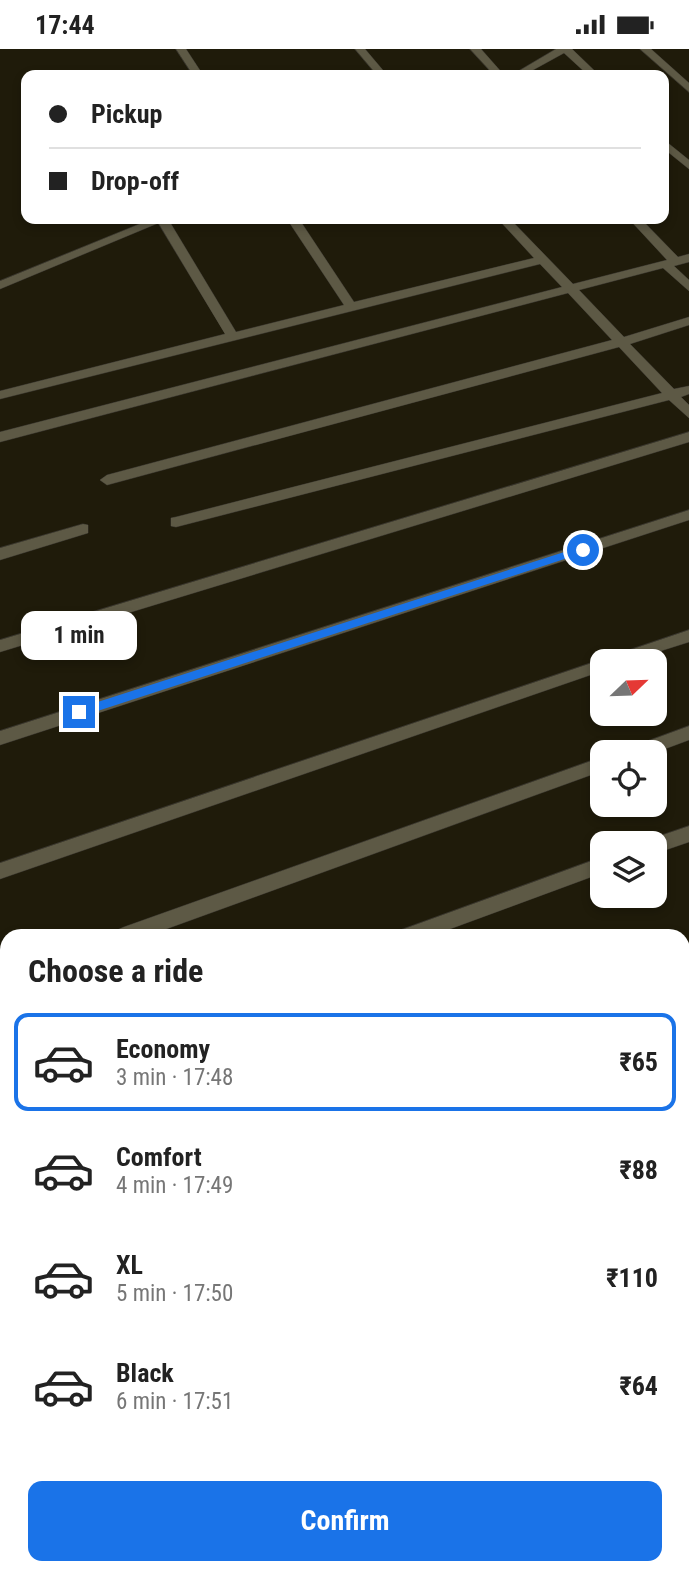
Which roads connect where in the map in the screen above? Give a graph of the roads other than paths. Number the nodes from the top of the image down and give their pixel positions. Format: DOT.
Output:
graph roads {
  1 [pos="181,49"];
  2 [pos="360,49"];
  3 [pos="475,49"];
  4 [pos="564,49"];
  5 [pos="645,49"];
  6 [pos="195,70"];
  7 [pos="378,70"];
  8 [pos="494,70"];
  9 [pos="526,70"];
  10 [pos="588,70"];
  11 [pos="668,70"];
  12 [pos="669,71"];
  13 [pos="689,89"];
  14 [pos="669,148"];
  15 [pos="689,166"];
  16 [pos="150,224"];
  17 [pos="165,224"];
  18 [pos="296,224"];
  19 [pos="509,224"];
  20 [pos="640,224"];
  21 [pos="542,259"];
  22 [pos="677,262"];
  23 [pos="0,285"];
  24 [pos="689,287"];
  25 [pos="572,289"];
  26 [pos="352,308"];
  27 [pos="689,321"];
  28 [pos="233,337"];
  29 [pos="622,342"];
  30 [pos="689,390"];
  31 [pos="0,395"];
  32 [pos="672,395"];
  33 [pos="689,413"];
  34 [pos="0,437"];
  35 [pos="689,437"];
  36 [pos="107,480"];
  37 [pos="689,515"];
  38 [pos="176,522"];
  39 [pos="83,529"];
  40 [pos="0,554"];
  41 [pos="689,636"];
  42 [pos="0,646"];
  43 [pos="648,649"];
  44 [pos="590,668"];
  45 [pos="689,733"];
  46 [pos="0,738"];
  47 [pos="667,741"];
  48 [pos="590,768"];
  49 [pos="689,834"];
  50 [pos="667,842"];
  51 [pos="590,870"];
  52 [pos="0,871"];
  53 [pos="143,929"];
  54 [pos="427,929"];
  1 -- 6 [label="street"];
  2 -- 7 [label="street"];
  3 -- 8 [label="street"];
  4 -- 9 [label="street"];
  4 -- 10 [label="street"];
  5 -- 11 [label="street"];
  12 -- 13 [label="street"];
  14 -- 15 [label="street"];
  16 -- 23 [label="street"];
  17 -- 28 [label="street"];
  18 -- 26 [label="street"];
  19 -- 21 [label="street"];
  20 -- 22 [label="street"];
  21 -- 25 [label="street"];
  21 -- 26 [label="street"];
  22 -- 24 [label="street"];
  22 -- 25 [label="street"];
  25 -- 29 [label="street"];
  25 -- 34 [label="street"];
  26 -- 28 [label="street"];
  27 -- 29 [label="street"];
  28 -- 31 [label="street"];
  29 -- 32 [label="street"];
  29 -- 36 [label="street"];
  30 -- 32 [label="street"];
  32 -- 33 [label="street"];
  32 -- 38 [label="street"];
  35 -- 42 [label="street"];
  37 -- 46 [label="street"];
  39 -- 40 [label="street"];
  41 -- 43 [label="street"];
  44 -- 52 [label="street"];
  45 -- 47 [label="street"];
  48 -- 53 [label="street"];
  49 -- 50 [label="street"];
  51 -- 54 [label="street"];
}
